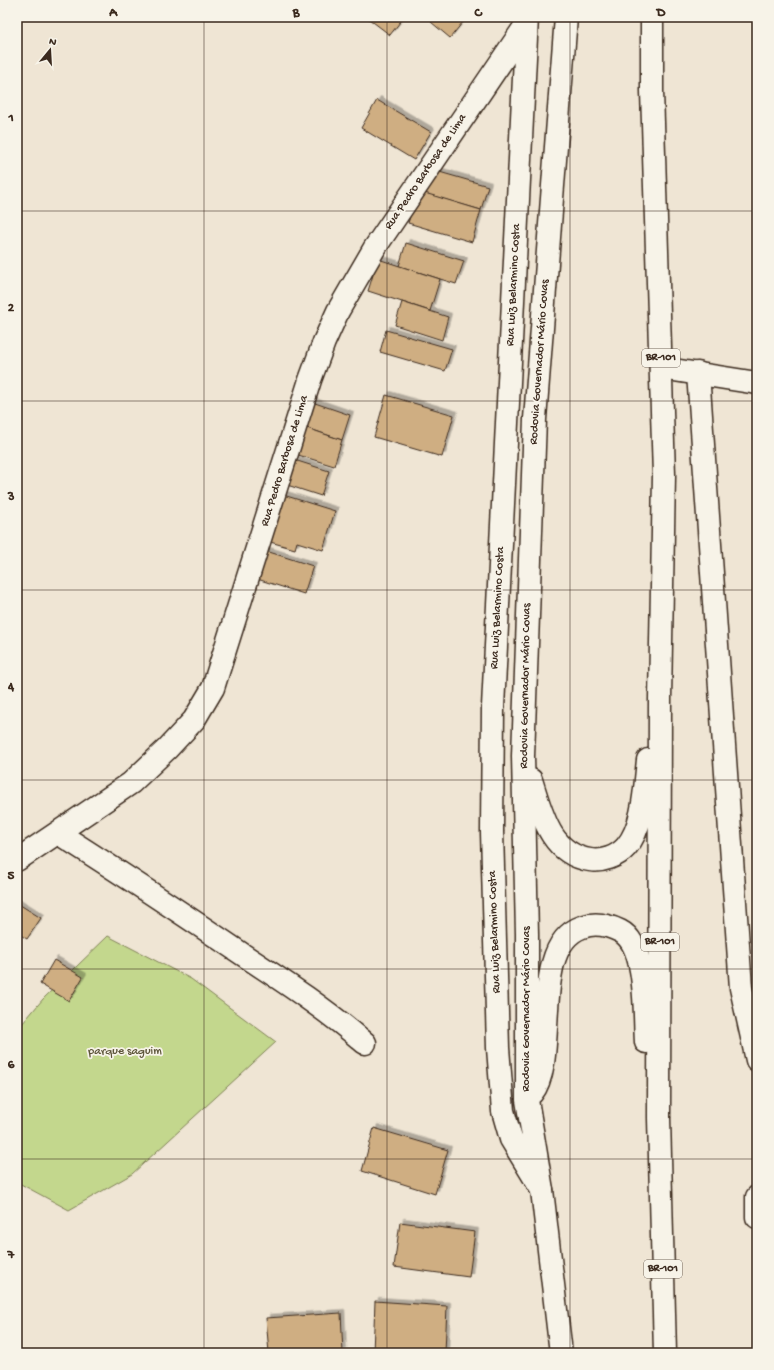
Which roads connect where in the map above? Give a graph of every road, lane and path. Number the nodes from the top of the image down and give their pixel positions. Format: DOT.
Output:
graph roads {
  1 [pos="566,17"];
  2 [pos="652,17"];
  3 [pos="526,21"];
  4 [pos="661,368"];
  5 [pos="698,373"];
  6 [pos="757,383"];
  7 [pos="660,699"];
  8 [pos="523,756"];
  9 [pos="58,833"];
  10 [pos="17,860"];
  11 [pos="365,1043"];
  12 [pos="757,1060"];
  13 [pos="527,1100"];
  14 [pos="660,1118"];
  15 [pos="542,1190"];
  16 [pos="757,1198"];
  17 [pos="757,1217"];
  18 [pos="561,1353"];
  19 [pos="665,1353"];
  1 -- 8 [label="main road, Rodovia Governador Mário Covas"];
  2 -- 4 [label="main road, BR-101"];
  3 -- 9 [label="main road, Rua Pedro Barbosa de Lima"];
  3 -- 15 [label="main road, Rua Luiz Belarmino Costa"];
  4 -- 5 [label="main road"];
  4 -- 7 [label="main road, BR-101"];
  5 -- 6 [label="main road"];
  5 -- 12 [label="main road"];
  7 -- 8 [label="main road"];
  7 -- 14 [label="main road, BR-101"];
  8 -- 13 [label="main road, Rodovia Governador Mário Covas"];
  9 -- 10 [label="main road, Rua Pedro Barbosa de Lima"];
  9 -- 11 [label="main road"];
  13 -- 14 [label="main road"];
  13 -- 15 [label="main road, Rodovia Governador Mário Covas"];
  14 -- 19 [label="main road, BR-101"];
  15 -- 18 [label="main road, Rodovia Governador Mário Covas"];
  16 -- 17 [label="main road"];
}
